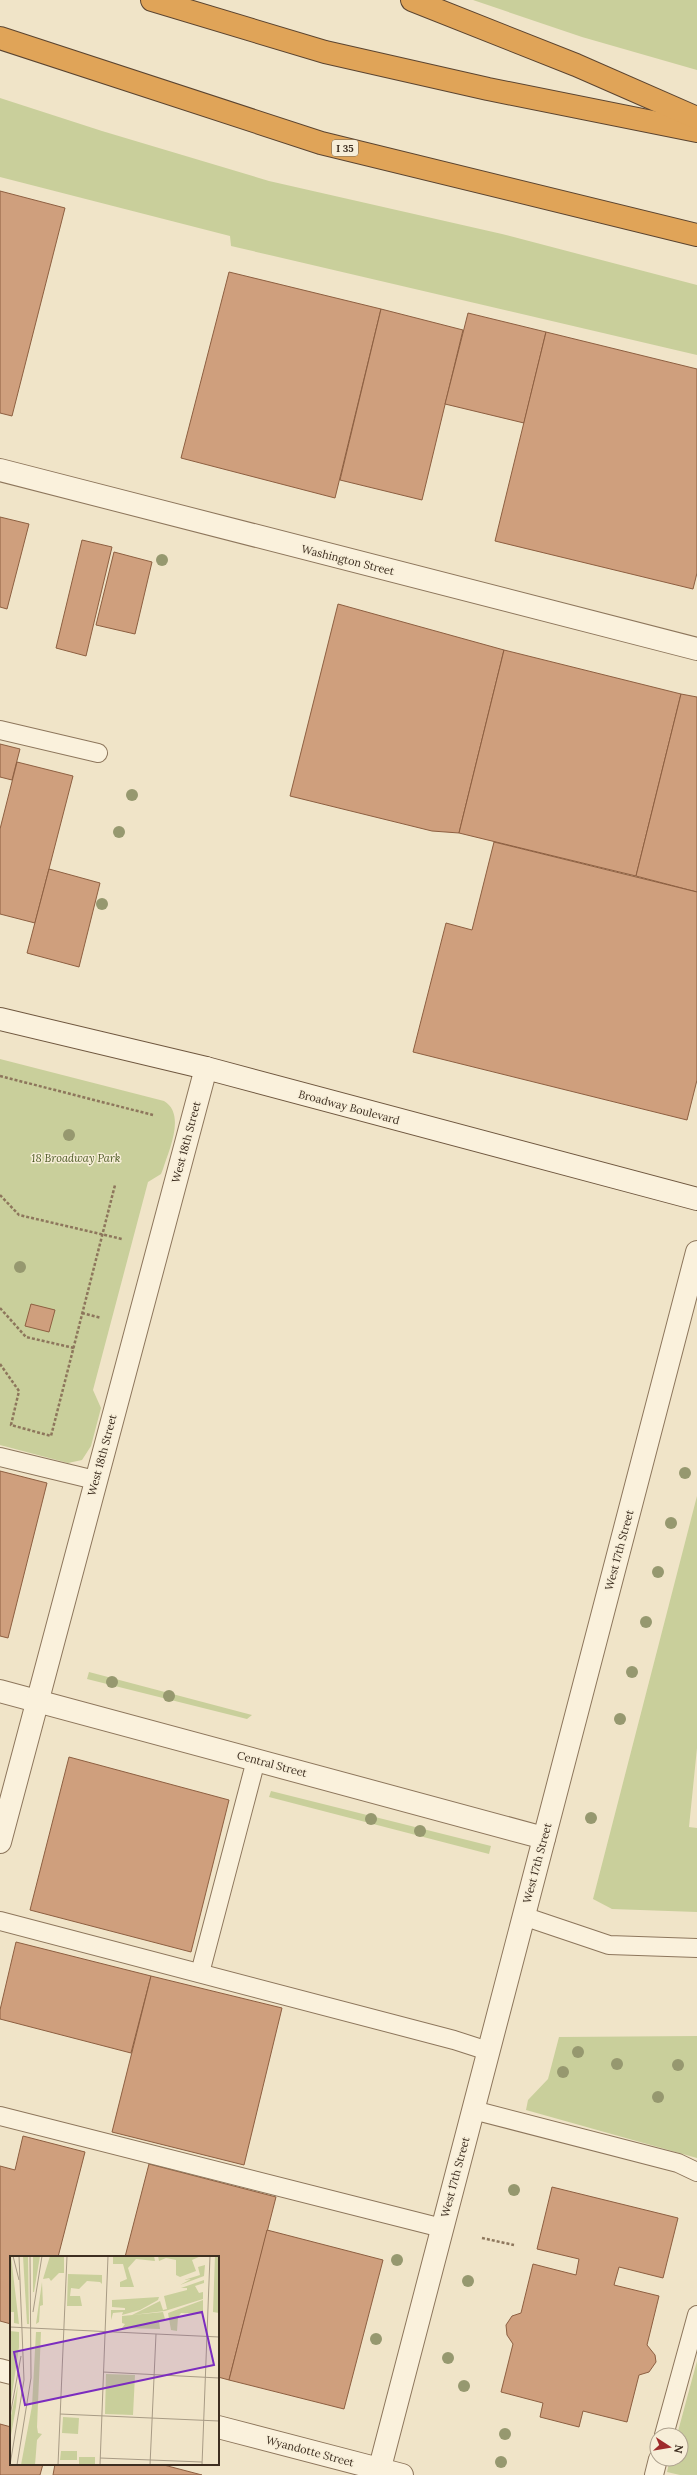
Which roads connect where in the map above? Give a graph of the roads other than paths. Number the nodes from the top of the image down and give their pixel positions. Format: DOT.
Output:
graph roads {
  1 [pos="152,0"];
  2 [pos="412,0"];
  3 [pos="0,38"];
  4 [pos="697,118"];
  5 [pos="697,131"];
  6 [pos="697,235"];
  7 [pos="0,470"];
  8 [pos="697,649"];
  9 [pos="0,730"];
  10 [pos="98,753"];
  11 [pos="0,1019"];
  12 [pos="206,1068"];
  13 [pos="697,1199"];
  14 [pos="697,1252"];
  15 [pos="0,1457"];
  16 [pos="95,1480"];
  17 [pos="0,1691"];
  18 [pos="38,1701"];
  19 [pos="256,1760"];
  20 [pos="544,1838"];
  21 [pos="0,1842"];
  22 [pos="523,1916"];
  23 [pos="0,1921"];
  24 [pos="697,1948"];
  25 [pos="200,1973"];
  26 [pos="488,2051"];
  27 [pos="473,2110"];
  28 [pos="0,2116"];
  29 [pos="697,2172"];
  30 [pos="442,2228"];
  31 [pos="697,2315"];
  32 [pos="0,2370"];
  33 [pos="10,2373"];
  34 [pos="219,2427"];
  35 [pos="666,2427"];
  36 [pos="378,2472"];
  37 [pos="402,2475"];
  1 -- 5 [label="highway"];
  2 -- 4 [label="highway"];
  3 -- 6 [label="highway, I 35"];
  7 -- 8 [label="street, Washington Street"];
  9 -- 10 [label="lane"];
  11 -- 12 [label="street, Broadway Boulevard"];
  12 -- 13 [label="street, Broadway Boulevard"];
  12 -- 16 [label="street, West 18th Street"];
  14 -- 20 [label="street, West 17th Street"];
  15 -- 16 [label="lane"];
  16 -- 18 [label="street, West 18th Street"];
  17 -- 18 [label="street, Central Street"];
  18 -- 19 [label="street, Central Street"];
  18 -- 21 [label="street, West 18th Street"];
  19 -- 20 [label="street, Central Street"];
  19 -- 25 [label="lane"];
  20 -- 22 [label="street, West 17th Street"];
  22 -- 24 [label="lane"];
  22 -- 26 [label="street, West 17th Street"];
  23 -- 25 [label="lane"];
  25 -- 26 [label="lane"];
  26 -- 27 [label="street, West 17th Street"];
  27 -- 29 [label="lane"];
  27 -- 30 [label="street, West 17th Street"];
  28 -- 30 [label="lane"];
  30 -- 36 [label="street, West 17th Street"];
  31 -- 35 [label="lane"];
  32 -- 33 [label="street"];
  34 -- 36 [label="street, Wyandotte Street"];
  36 -- 37 [label="street, Wyandotte Street"];
}
